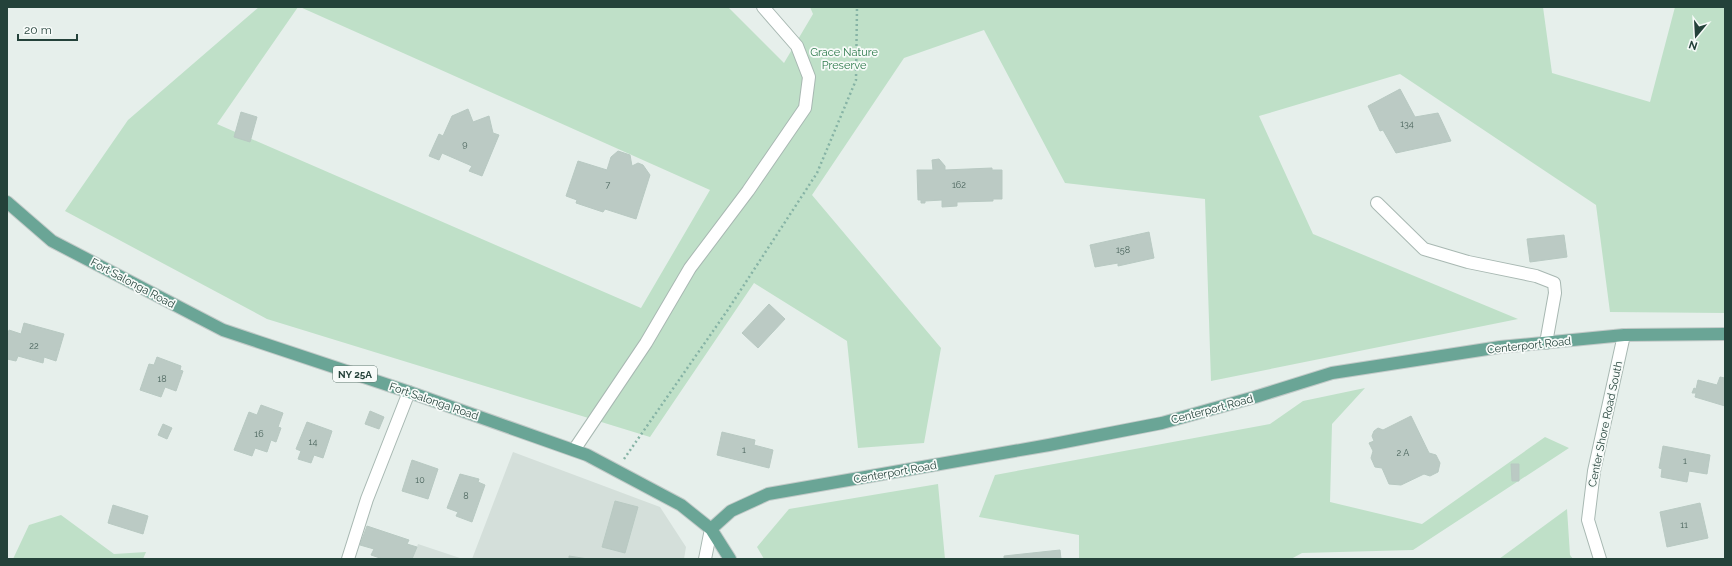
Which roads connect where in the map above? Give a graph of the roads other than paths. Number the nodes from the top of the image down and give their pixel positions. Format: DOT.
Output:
graph roads {
  1 [pos="763,7"];
  2 [pos="7,202"];
  3 [pos="1377,203"];
  4 [pos="1725,334"];
  5 [pos="1624,335"];
  6 [pos="1546,343"];
  7 [pos="409,392"];
  8 [pos="574,450"];
  9 [pos="711,529"];
  10 [pos="348,559"];
  11 [pos="705,559"];
  12 [pos="730,559"];
  13 [pos="1600,559"];
  1 -- 8 [label="street"];
  2 -- 7 [label="main road, Fort Salonga Road / NY 25A"];
  3 -- 6 [label="street"];
  4 -- 5 [label="main road, Centerport Road"];
  5 -- 6 [label="main road, Centerport Road"];
  5 -- 13 [label="street, Center Shore Road South"];
  6 -- 9 [label="main road, Centerport Road"];
  7 -- 8 [label="main road, Fort Salonga Road / NY 25A"];
  7 -- 10 [label="street"];
  8 -- 9 [label="main road, Fort Salonga Road / NY 25A"];
  9 -- 11 [label="street"];
  9 -- 12 [label="main road, NY 25A"];
}
